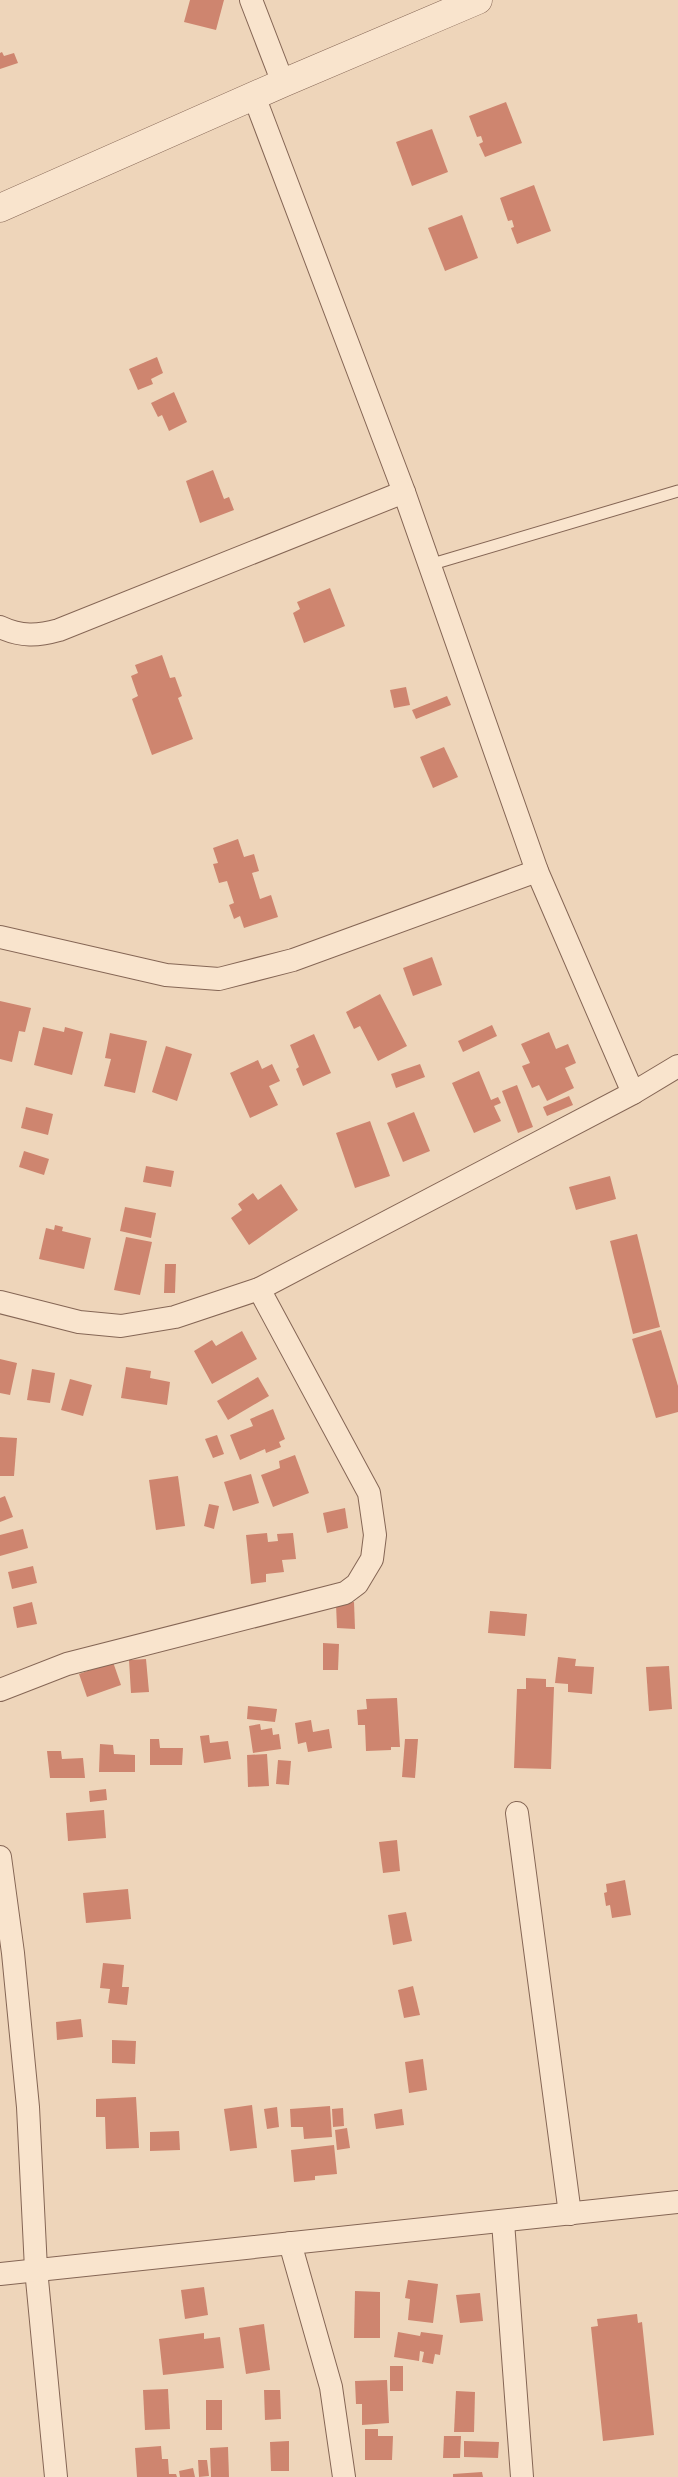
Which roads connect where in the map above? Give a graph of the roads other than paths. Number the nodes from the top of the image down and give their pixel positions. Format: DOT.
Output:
graph roads {
  1 [pos="251,0"];
  2 [pos="478,0"];
  3 [pos="283,83"];
  4 [pos="254,96"];
  5 [pos="0,208"];
  6 [pos="678,491"];
  7 [pos="404,492"];
  8 [pos="429,564"];
  9 [pos="0,627"];
  10 [pos="537,871"];
  11 [pos="0,937"];
  12 [pos="678,1066"];
  13 [pos="633,1093"];
  14 [pos="259,1289"];
  15 [pos="0,1302"];
  16 [pos="0,1690"];
  17 [pos="517,1813"];
  18 [pos="0,1857"];
  19 [pos="678,2202"];
  20 [pos="570,2214"];
  21 [pos="503,2222"];
  22 [pos="290,2243"];
  23 [pos="36,2270"];
  24 [pos="0,2274"];
  25 [pos="56,2477"];
  26 [pos="344,2477"];
  27 [pos="522,2477"];
  1 -- 3 [label="street"];
  2 -- 3 [label="street"];
  3 -- 4 [label="street"];
  4 -- 5 [label="street"];
  4 -- 7 [label="street"];
  6 -- 8 [label="lane"];
  7 -- 8 [label="street"];
  7 -- 9 [label="street"];
  8 -- 10 [label="street"];
  10 -- 11 [label="street"];
  10 -- 13 [label="street"];
  12 -- 13 [label="street"];
  13 -- 14 [label="street"];
  14 -- 15 [label="street"];
  14 -- 16 [label="street"];
  17 -- 20 [label="street"];
  18 -- 23 [label="street"];
  19 -- 20 [label="street"];
  20 -- 21 [label="street"];
  21 -- 22 [label="street"];
  21 -- 27 [label="street"];
  22 -- 23 [label="street"];
  22 -- 26 [label="street"];
  23 -- 24 [label="street"];
  23 -- 25 [label="street"];
}
